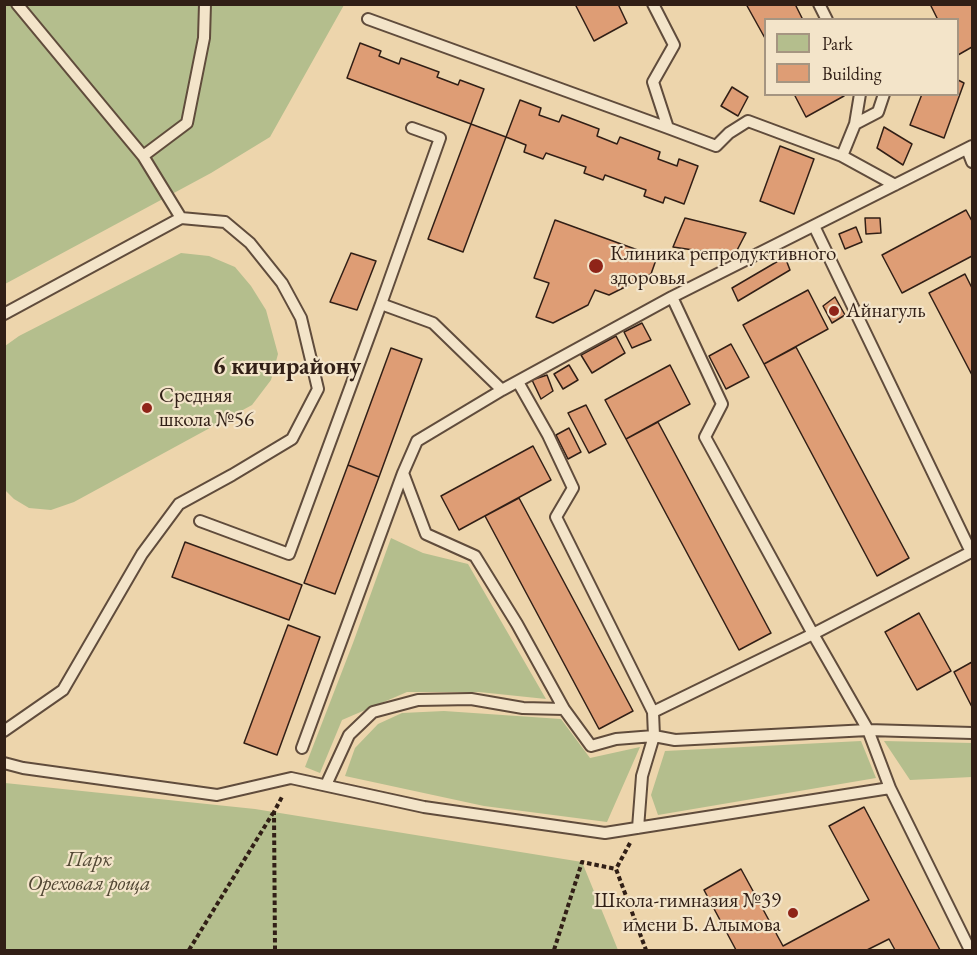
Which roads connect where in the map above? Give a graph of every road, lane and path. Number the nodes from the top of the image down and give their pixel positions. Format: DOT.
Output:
graph roads {
  1 [pos="17,4"];
  2 [pos="205,4"];
  3 [pos="653,4"];
  4 [pos="819,4"];
  5 [pos="826,18"];
  6 [pos="368,19"];
  7 [pos="860,96"];
  8 [pos="883,96"];
  9 [pos="855,124"];
  10 [pos="412,128"];
  11 [pos="668,128"];
  12 [pos="970,148"];
  13 [pos="143,156"];
  14 [pos="842,156"];
  15 [pos="972,162"];
  16 [pos="895,185"];
  17 [pos="181,218"];
  18 [pos="814,226"];
  19 [pos="672,297"];
  20 [pos="381,304"];
  21 [pos="4,314"];
  22 [pos="518,382"];
  23 [pos="502,390"];
  24 [pos="403,474"];
  25 [pos="200,521"];
  26 [pos="972,553"];
  27 [pos="813,634"];
  28 [pos="564,709"];
  29 [pos="653,712"];
  30 [pos="4,730"];
  31 [pos="868,730"];
  32 [pos="972,733"];
  33 [pos="654,736"];
  34 [pos="302,748"];
  35 [pos="4,763"];
  36 [pos="291,778"];
  37 [pos="326,785"];
  38 [pos="890,788"];
  39 [pos="274,812"];
  40 [pos="638,828"];
  41 [pos="616,869"];
  42 [pos="189,951"];
  43 [pos="275,951"];
  44 [pos="554,951"];
  45 [pos="646,951"];
  46 [pos="970,951"];
  1 -- 13 [label="lane"];
  2 -- 13 [label="lane"];
  3 -- 11 [label="lane"];
  4 -- 5 [label="lane"];
  6 -- 11 [label="lane"];
  7 -- 9 [label="lane"];
  8 -- 9 [label="lane"];
  9 -- 14 [label="lane"];
  10 -- 20 [label="lane"];
  11 -- 14 [label="lane"];
  12 -- 15 [label="lane"];
  12 -- 16 [label="lane"];
  13 -- 17 [label="lane"];
  14 -- 16 [label="lane"];
  16 -- 18 [label="lane"];
  17 -- 21 [label="lane"];
  17 -- 30 [label="lane"];
  18 -- 19 [label="lane"];
  18 -- 26 [label="lane"];
  19 -- 22 [label="lane"];
  19 -- 27 [label="lane"];
  20 -- 23 [label="lane"];
  20 -- 25 [label="lane"];
  22 -- 23 [label="lane"];
  22 -- 29 [label="lane"];
  23 -- 24 [label="lane"];
  24 -- 28 [label="lane"];
  24 -- 34 [label="lane"];
  26 -- 27 [label="lane"];
  27 -- 29 [label="lane"];
  27 -- 31 [label="lane"];
  28 -- 33 [label="lane"];
  28 -- 37 [label="lane"];
  29 -- 33 [label="lane"];
  31 -- 32 [label="lane"];
  31 -- 33 [label="lane"];
  31 -- 38 [label="lane"];
  33 -- 40 [label="lane"];
  35 -- 36 [label="lane"];
  36 -- 37 [label="lane"];
  36 -- 39 [label="path"];
  37 -- 40 [label="lane"];
  38 -- 40 [label="lane"];
  38 -- 46 [label="lane"];
  39 -- 42 [label="path"];
  39 -- 43 [label="path"];
  40 -- 41 [label="path"];
  41 -- 44 [label="path"];
  41 -- 45 [label="path"];
}
